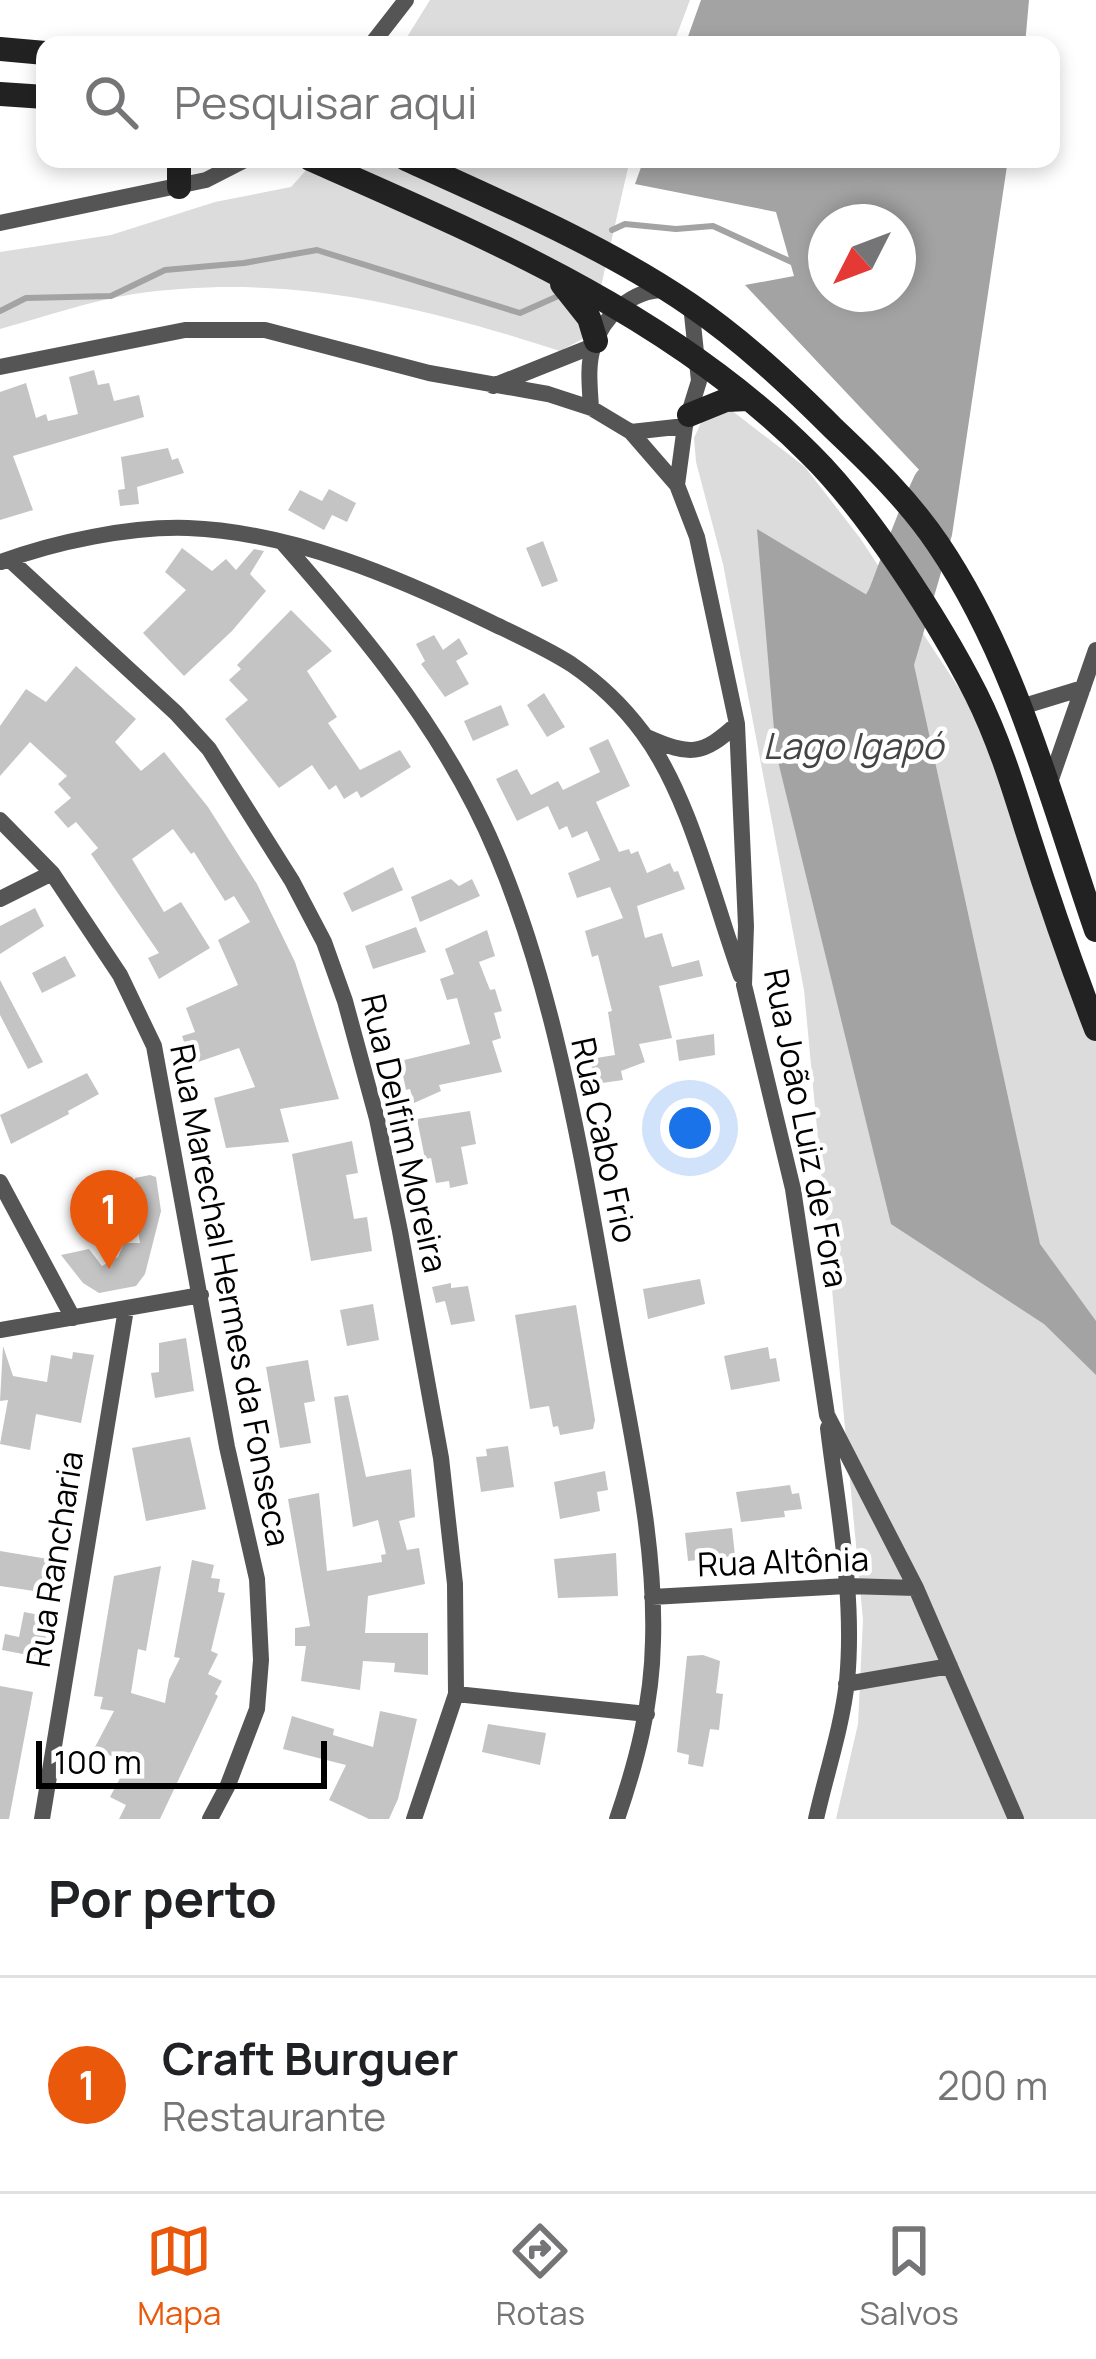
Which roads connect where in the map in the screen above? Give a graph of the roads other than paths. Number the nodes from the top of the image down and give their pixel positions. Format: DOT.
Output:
graph roads {
  1 [pos="406,0"];
  2 [pos="378,36"];
  3 [pos="0,49"];
  4 [pos="36,52"];
  5 [pos="0,94"];
  6 [pos="36,96"];
  7 [pos="179,168"];
  8 [pos="229,168"];
  9 [pos="330,168"];
  10 [pos="425,168"];
  11 [pos="179,187"];
  12 [pos="0,223"];
  13 [pos="531,261"];
  14 [pos="666,290"];
  15 [pos="691,305"];
  16 [pos="617,308"];
  17 [pos="594,344"];
  18 [pos="696,361"];
  19 [pos="0,367"];
  20 [pos="492,386"];
  21 [pos="748,399"];
  22 [pos="591,408"];
  23 [pos="687,420"];
  24 [pos="631,432"];
  25 [pos="677,485"];
  26 [pos="282,542"];
  27 [pos="4,561"];
  28 [pos="1096,650"];
  29 [pos="1083,688"];
  30 [pos="1021,707"];
  31 [pos="737,724"];
  32 [pos="646,736"];
  33 [pos="1048,790"];
  34 [pos="0,820"];
  35 [pos="52,873"];
  36 [pos="0,899"];
  37 [pos="1096,930"];
  38 [pos="744,985"];
  39 [pos="1096,1029"];
  40 [pos="0,1183"];
  41 [pos="201,1295"];
  42 [pos="126,1309"];
  43 [pos="73,1318"];
  44 [pos="0,1330"];
  45 [pos="827,1415"];
  46 [pos="847,1586"];
  47 [pos="916,1588"];
  48 [pos="652,1597"];
  49 [pos="950,1666"];
  50 [pos="846,1684"];
  51 [pos="456,1694"];
  52 [pos="647,1714"];
  53 [pos="41,1819"];
  54 [pos="209,1819"];
  55 [pos="414,1819"];
  56 [pos="617,1819"];
  57 [pos="816,1819"];
  58 [pos="1016,1819"];
  1 -- 2 [label="street"];
  3 -- 4 [label="main road"];
  5 -- 6 [label="main road"];
  7 -- 11 [label="main road"];
  8 -- 11 [label="street"];
  9 -- 13 [label="main road"];
  10 -- 14 [label="main road"];
  11 -- 12 [label="street"];
  13 -- 16 [label="main road"];
  13 -- 17 [label="main road"];
  14 -- 15 [label="main road"];
  14 -- 16 [label="street"];
  15 -- 18 [label="street"];
  15 -- 30 [label="main road"];
  16 -- 17 [label="street"];
  16 -- 18 [label="main road"];
  17 -- 20 [label="street"];
  17 -- 22 [label="street"];
  18 -- 21 [label="main road"];
  18 -- 23 [label="street"];
  19 -- 20 [label="street"];
  20 -- 22 [label="street"];
  21 -- 23 [label="main road"];
  21 -- 39 [label="main road"];
  22 -- 24 [label="street"];
  23 -- 24 [label="street"];
  23 -- 25 [label="street, Rua João Luiz de Fora"];
  24 -- 25 [label="street, Rua João Luiz de Fora"];
  25 -- 31 [label="street, Rua João Luiz de Fora"];
  26 -- 27 [label="street"];
  26 -- 32 [label="street"];
  26 -- 48 [label="street, Rua Cabo Frio"];
  27 -- 51 [label="street, Rua Delfim Moreira"];
  28 -- 29 [label="street"];
  29 -- 30 [label="street"];
  29 -- 33 [label="street"];
  30 -- 33 [label="main road"];
  31 -- 32 [label="street"];
  31 -- 38 [label="street, Rua João Luiz de Fora"];
  32 -- 38 [label="street"];
  33 -- 37 [label="main road"];
  34 -- 35 [label="street, Rua Marechal Hermes da Fonseca"];
  35 -- 36 [label="street"];
  35 -- 41 [label="street, Rua Marechal Hermes da Fonseca"];
  38 -- 45 [label="street, Rua João Luiz de Fora"];
  40 -- 43 [label="street"];
  41 -- 42 [label="street"];
  41 -- 54 [label="street, Rua Marechal Hermes da Fonseca"];
  42 -- 43 [label="street"];
  42 -- 53 [label="street, Rua Rancharia"];
  43 -- 44 [label="street"];
  45 -- 46 [label="street"];
  45 -- 47 [label="street, Rua João Luiz de Fora"];
  46 -- 47 [label="street, Rua Altônia"];
  46 -- 48 [label="street, Rua Altônia"];
  46 -- 50 [label="street"];
  47 -- 49 [label="street, Rua João Luiz de Fora"];
  48 -- 52 [label="street, Rua Cabo Frio"];
  49 -- 50 [label="street"];
  49 -- 58 [label="street, Rua João Luiz de Fora"];
  50 -- 57 [label="street"];
  51 -- 52 [label="street"];
  51 -- 55 [label="street, Rua Delfim Moreira"];
  52 -- 56 [label="street, Rua Cabo Frio"];
}
